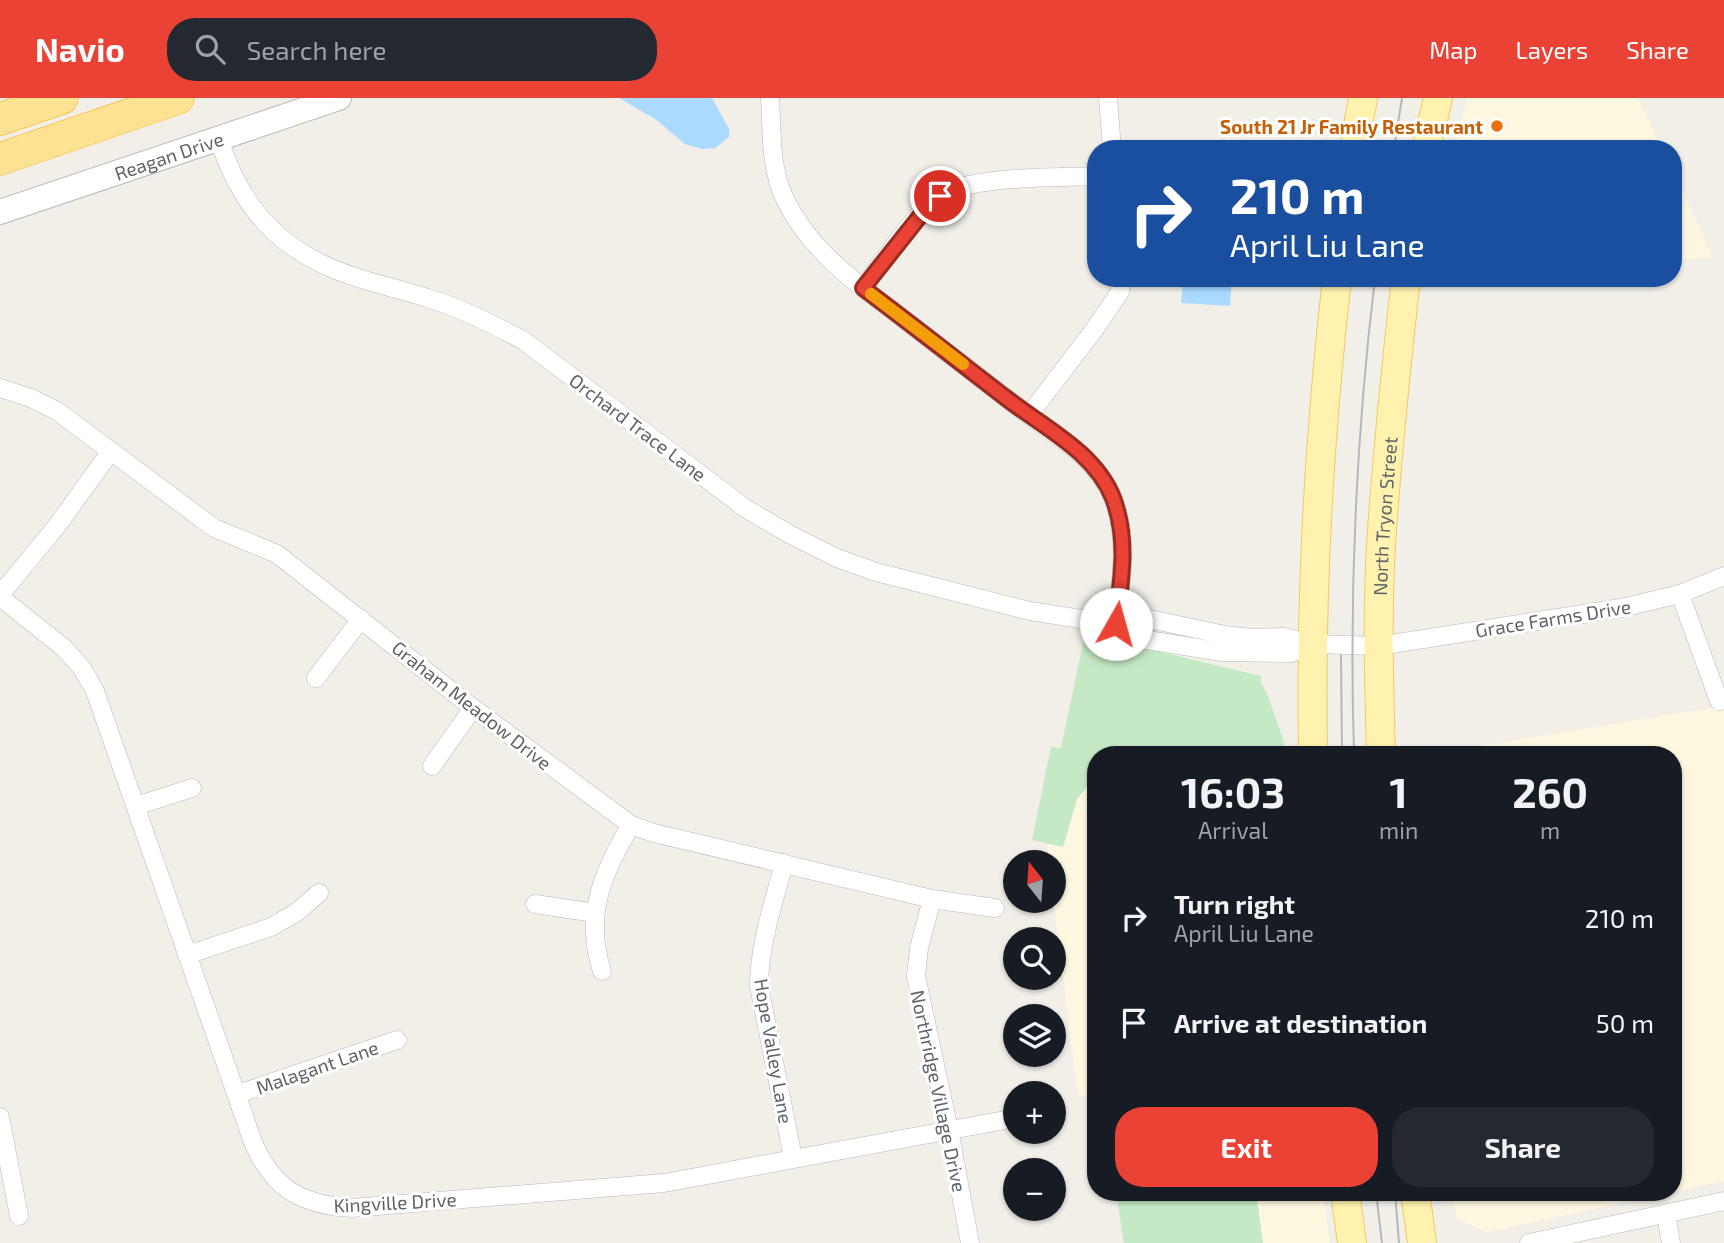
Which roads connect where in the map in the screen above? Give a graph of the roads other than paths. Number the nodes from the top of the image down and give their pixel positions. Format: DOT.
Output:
graph roads {
  1 [pos="62,98"];
  2 [pos="178,98"];
  3 [pos="339,98"];
  4 [pos="770,98"];
  5 [pos="1108,98"];
  6 [pos="1363,98"];
  7 [pos="1438,98"];
  8 [pos="0,119"];
  9 [pos="219,139"];
  10 [pos="1111,140"];
  11 [pos="1356,140"];
  12 [pos="1428,140"];
  13 [pos="0,159"];
  14 [pos="1087,176"];
  15 [pos="0,212"];
  16 [pos="1120,287"];
  17 [pos="1337,287"];
  18 [pos="1405,287"];
  19 [pos="863,288"];
  20 [pos="0,388"];
  21 [pos="1029,415"];
  22 [pos="111,451"];
  23 [pos="1724,576"];
  24 [pos="1680,594"];
  25 [pos="0,596"];
  26 [pos="361,619"];
  27 [pos="1116,624"];
  28 [pos="1311,645"];
  29 [pos="1379,646"];
  30 [pos="317,678"];
  31 [pos="1719,701"];
  32 [pos="473,708"];
  33 [pos="1313,746"];
  34 [pos="1381,746"];
  35 [pos="432,766"];
  36 [pos="192,788"];
  37 [pos="136,806"];
  38 [pos="631,825"];
  39 [pos="784,863"];
  40 [pos="319,893"];
  41 [pos="932,899"];
  42 [pos="535,904"];
  43 [pos="995,908"];
  44 [pos="595,912"];
  45 [pos="187,955"];
  46 [pos="603,971"];
  47 [pos="397,1040"];
  48 [pos="237,1094"];
  49 [pos="0,1117"];
  50 [pos="1003,1120"];
  51 [pos="949,1130"];
  52 [pos="793,1158"];
  53 [pos="1346,1201"];
  54 [pos="1416,1201"];
  55 [pos="1724,1201"];
  56 [pos="1666,1214"];
  57 [pos="19,1216"];
  58 [pos="970,1243"];
  59 [pos="1352,1243"];
  60 [pos="1422,1243"];
  61 [pos="1529,1243"];
  62 [pos="1671,1243"];
  1 -- 8 [label="highway"];
  2 -- 13 [label="highway"];
  3 -- 9 [label="street, Reagan Drive"];
  4 -- 19 [label="street"];
  5 -- 10 [label="street"];
  6 -- 11 [label="main road"];
  7 -- 12 [label="main road"];
  9 -- 15 [label="street, Reagan Drive"];
  9 -- 27 [label="street, Orchard Trace Lane"];
  14 -- 19 [label="street"];
  16 -- 21 [label="street"];
  17 -- 28 [label="main road"];
  18 -- 29 [label="main road, North Tryon Street"];
  19 -- 21 [label="street"];
  20 -- 22 [label="street, Graham Meadow Drive"];
  21 -- 27 [label="street"];
  22 -- 25 [label="street"];
  22 -- 26 [label="street, Graham Meadow Drive"];
  23 -- 24 [label="street, Grace Farms Drive"];
  24 -- 29 [label="street, Grace Farms Drive"];
  24 -- 31 [label="street"];
  25 -- 37 [label="street, Kingville Drive"];
  26 -- 30 [label="street"];
  26 -- 32 [label="street, Graham Meadow Drive"];
  27 -- 28 [label="street, Orchard Trace Lane"];
  28 -- 29 [label="street, Orchard Trace Lane"];
  28 -- 33 [label="main road"];
  29 -- 34 [label="main road, North Tryon Street"];
  32 -- 35 [label="street"];
  32 -- 38 [label="street, Graham Meadow Drive"];
  36 -- 37 [label="street"];
  37 -- 45 [label="street, Kingville Drive"];
  38 -- 39 [label="street, Graham Meadow Drive"];
  38 -- 44 [label="street"];
  39 -- 41 [label="street, Graham Meadow Drive"];
  39 -- 52 [label="street, Hope Valley Lane"];
  40 -- 45 [label="street"];
  41 -- 43 [label="street, Graham Meadow Drive"];
  41 -- 51 [label="street, Northridge Village Drive"];
  42 -- 44 [label="street"];
  44 -- 46 [label="street"];
  45 -- 48 [label="street, Kingville Drive"];
  47 -- 48 [label="street, Malagant Lane"];
  48 -- 52 [label="street, Kingville Drive"];
  49 -- 57 [label="street"];
  50 -- 51 [label="street, Kingville Drive"];
  51 -- 52 [label="street, Kingville Drive"];
  51 -- 58 [label="street, Northridge Village Drive"];
  53 -- 59 [label="main road"];
  54 -- 60 [label="main road"];
  55 -- 56 [label="street"];
  56 -- 61 [label="street"];
  56 -- 62 [label="street"];
}
